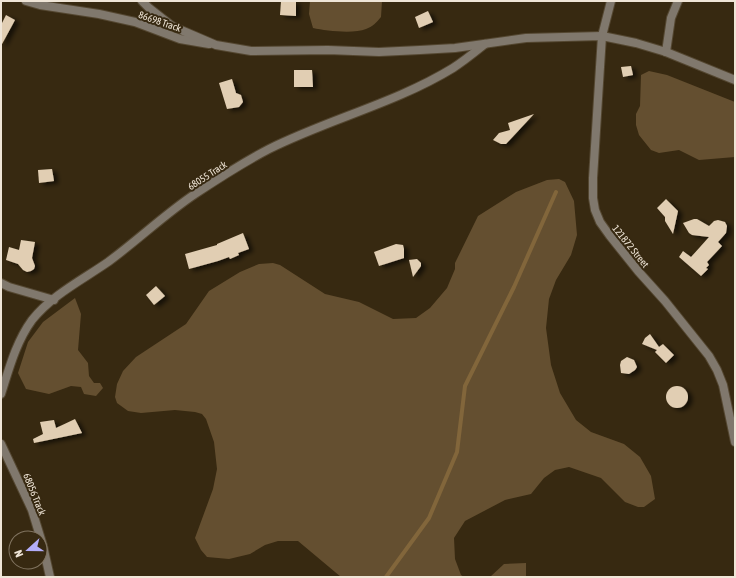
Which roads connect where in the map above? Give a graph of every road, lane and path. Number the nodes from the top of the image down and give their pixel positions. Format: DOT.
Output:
graph roads {
  1 [pos="26,1"];
  2 [pos="142,1"];
  3 [pos="611,1"];
  4 [pos="678,1"];
  5 [pos="602,36"];
  6 [pos="485,44"];
  7 [pos="216,45"];
  8 [pos="666,52"];
  9 [pos="735,80"];
  10 [pos="1,283"];
  11 [pos="54,300"];
  12 [pos="1,394"];
  13 [pos="735,442"];
  14 [pos="1,444"];
  15 [pos="50,577"];
  1 -- 7 [label="street, 86698 Track"];
  2 -- 7 [label="street"];
  3 -- 5 [label="street, 121872 Street"];
  4 -- 8 [label="street"];
  5 -- 6 [label="street"];
  5 -- 8 [label="street"];
  5 -- 13 [label="street, 121872 Street"];
  6 -- 7 [label="street"];
  6 -- 11 [label="street, 68055 Track"];
  8 -- 9 [label="street"];
  10 -- 11 [label="street"];
  11 -- 12 [label="street, 68055 Track"];
  14 -- 15 [label="street, 68056 Track"];
}
